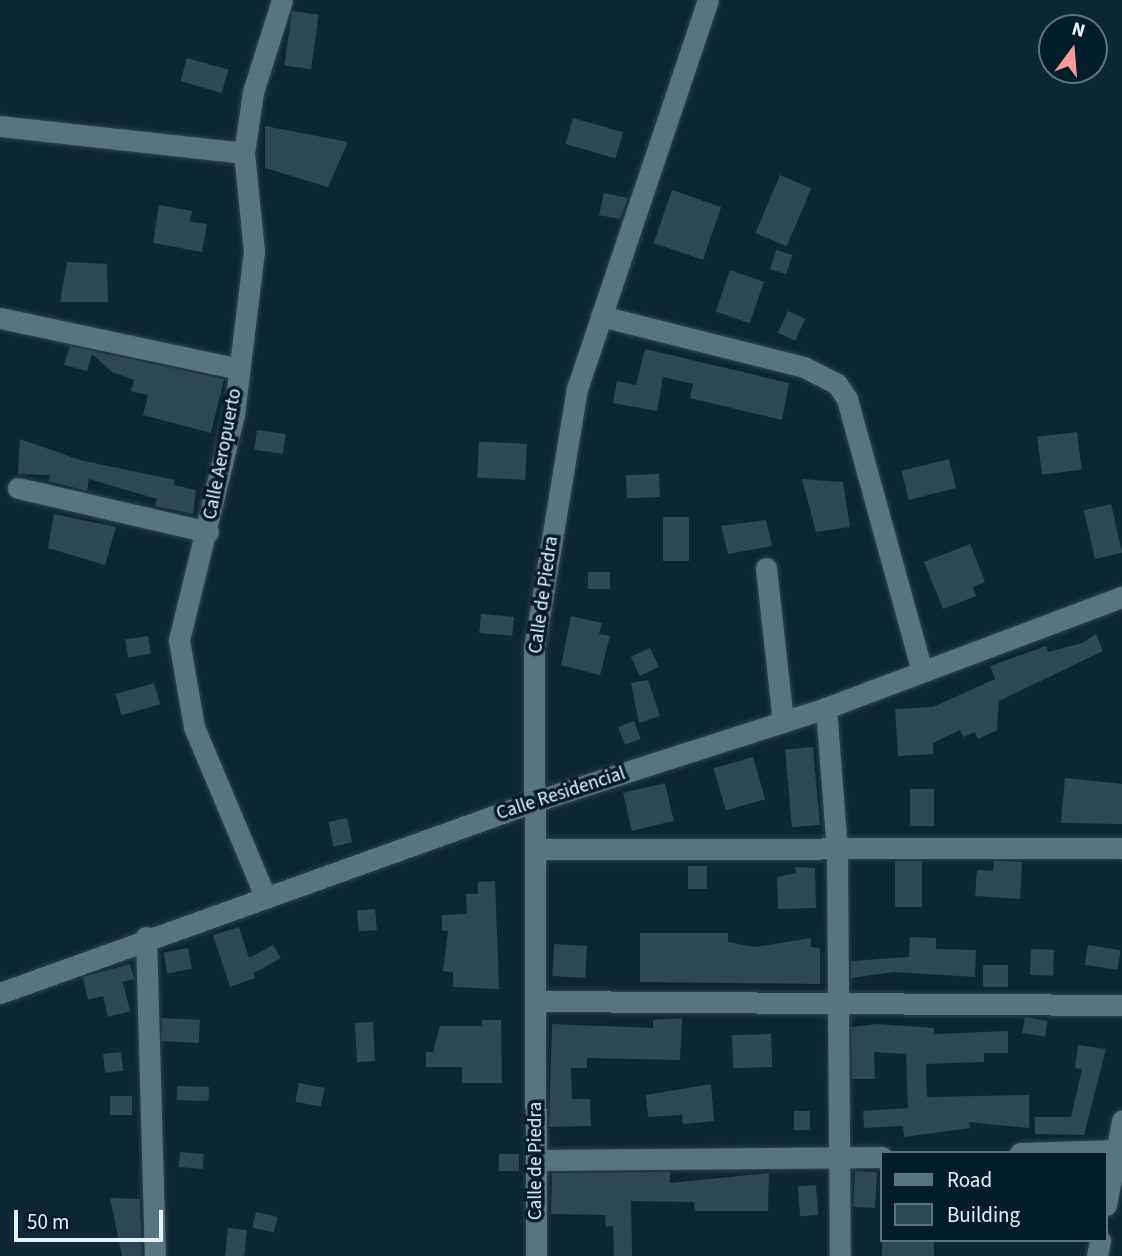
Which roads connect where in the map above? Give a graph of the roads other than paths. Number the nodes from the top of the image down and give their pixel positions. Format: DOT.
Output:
graph roads {
  1 [pos="282,0"];
  2 [pos="708,0"];
  3 [pos="0,126"];
  4 [pos="244,153"];
  5 [pos="601,316"];
  6 [pos="0,318"];
  7 [pos="239,369"];
  8 [pos="18,488"];
  9 [pos="208,532"];
  10 [pos="766,568"];
  11 [pos="1122,597"];
  12 [pos="922,672"];
  13 [pos="826,708"];
  14 [pos="783,722"];
  15 [pos="533,802"];
  16 [pos="1122,848"];
  17 [pos="536,849"];
  18 [pos="837,852"];
  19 [pos="265,896"];
  20 [pos="146,937"];
  21 [pos="0,993"];
  22 [pos="536,1001"];
  23 [pos="1122,1004"];
  24 [pos="839,1006"];
  25 [pos="1122,1121"];
  26 [pos="1117,1150"];
  27 [pos="1085,1151"];
  28 [pos="880,1157"];
  29 [pos="840,1158"];
  30 [pos="537,1160"];
  31 [pos="1108,1195"];
  32 [pos="155,1256"];
  33 [pos="536,1256"];
  34 [pos="840,1256"];
  1 -- 4 [label="street, Calle Aeropuerto"];
  2 -- 5 [label="street, Calle de Piedra"];
  3 -- 4 [label="street"];
  4 -- 7 [label="street, Calle Aeropuerto"];
  5 -- 12 [label="street"];
  5 -- 15 [label="street, Calle de Piedra"];
  6 -- 7 [label="street"];
  7 -- 9 [label="street, Calle Aeropuerto"];
  8 -- 9 [label="street"];
  9 -- 19 [label="street, Calle Aeropuerto"];
  10 -- 14 [label="street"];
  11 -- 12 [label="street, Calle Residencial"];
  12 -- 13 [label="street, Calle Residencial"];
  13 -- 14 [label="street, Calle Residencial"];
  13 -- 18 [label="street"];
  14 -- 15 [label="street, Calle Residencial"];
  15 -- 17 [label="street, Calle de Piedra"];
  15 -- 19 [label="street, Calle Residencial"];
  16 -- 18 [label="street"];
  17 -- 18 [label="street"];
  17 -- 22 [label="street, Calle de Piedra"];
  18 -- 24 [label="street"];
  19 -- 20 [label="street, Calle Residencial"];
  20 -- 21 [label="street, Calle Residencial"];
  20 -- 32 [label="street"];
  22 -- 24 [label="street"];
  22 -- 30 [label="street, Calle de Piedra"];
  23 -- 24 [label="street"];
  24 -- 29 [label="street"];
  25 -- 26 [label="street"];
  26 -- 27 [label="street"];
  26 -- 31 [label="street"];
  28 -- 29 [label="street"];
  29 -- 30 [label="street"];
  29 -- 34 [label="street"];
  30 -- 33 [label="street, Calle de Piedra"];
}
